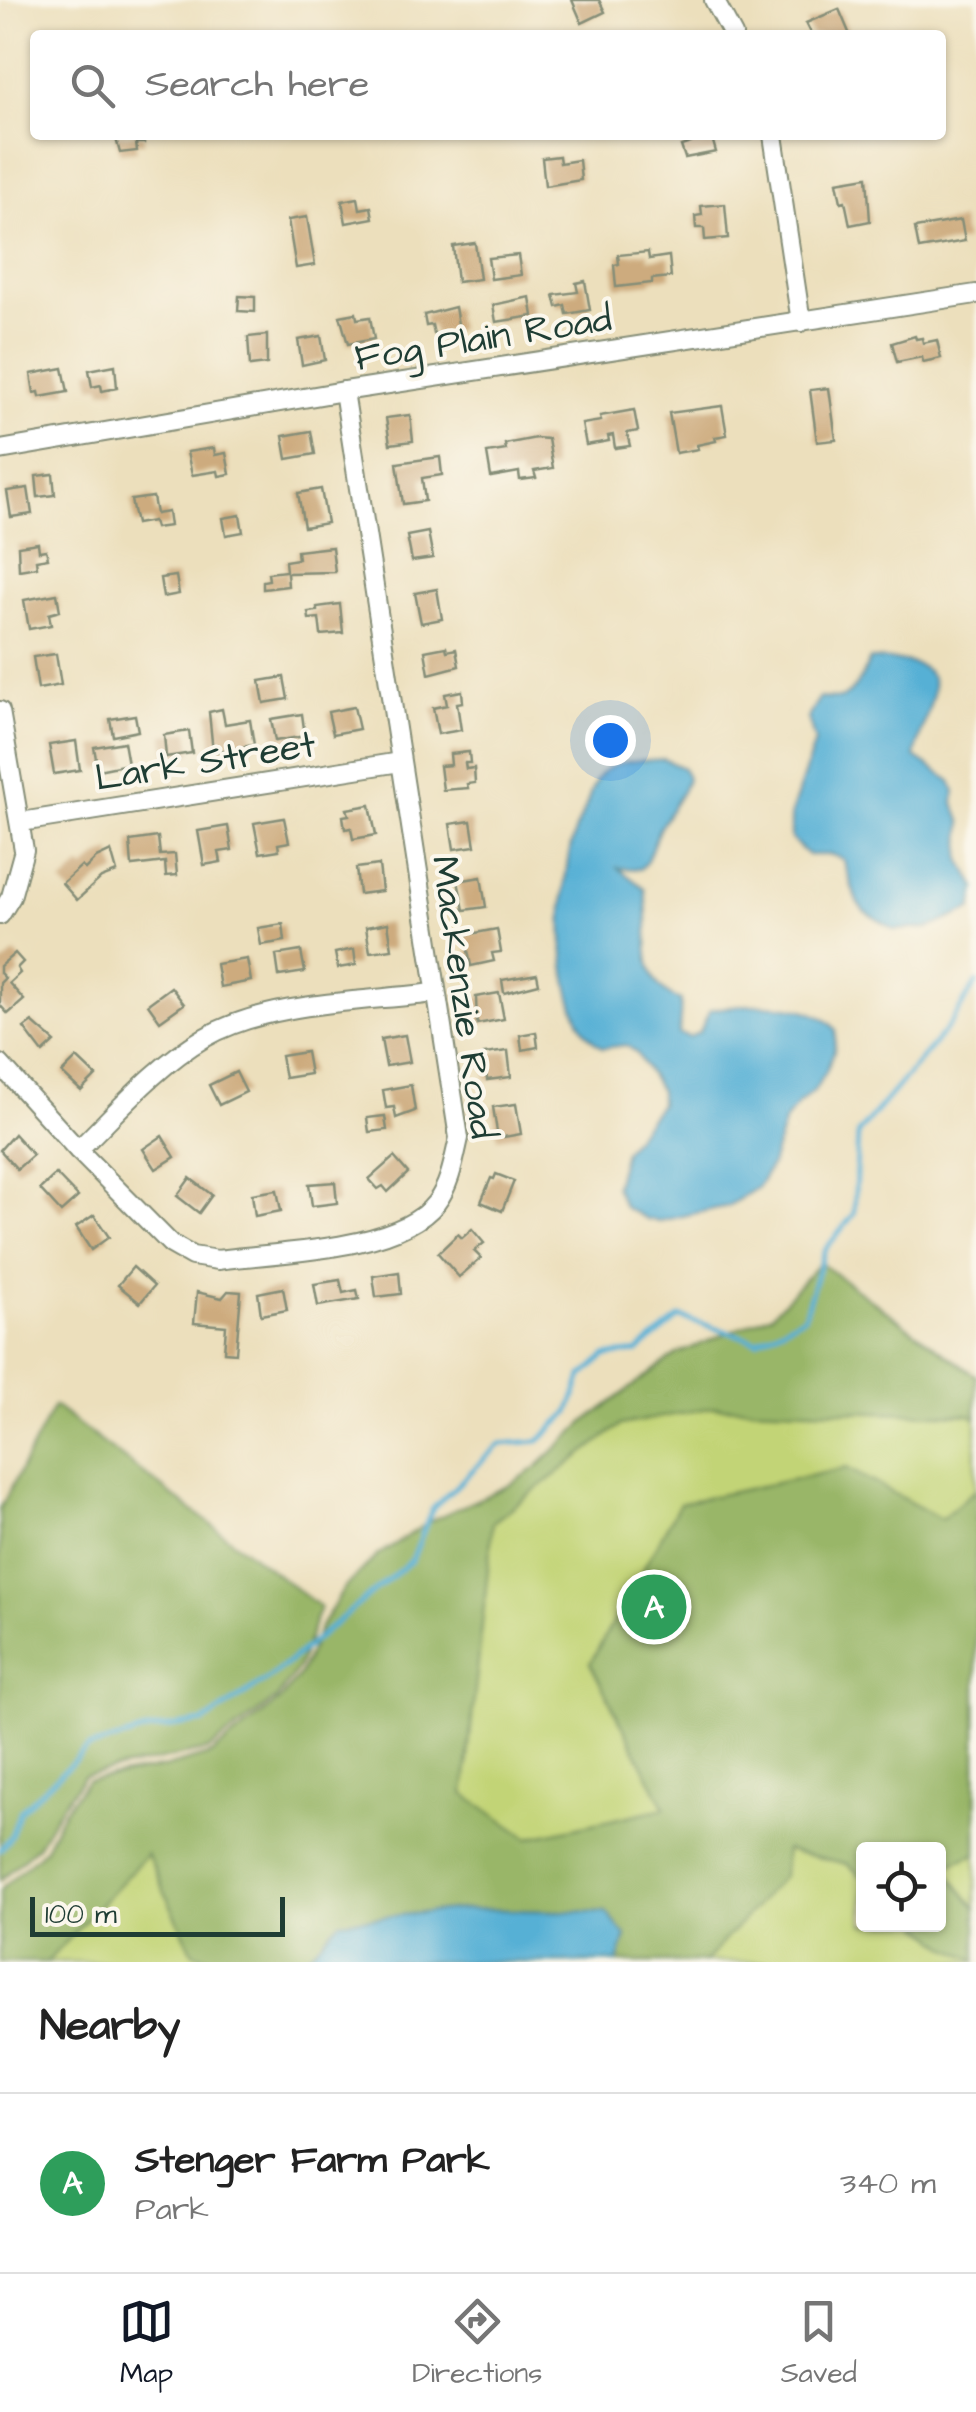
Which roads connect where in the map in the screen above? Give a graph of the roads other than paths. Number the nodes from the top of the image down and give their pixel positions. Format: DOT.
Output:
graph roads {
  1 [pos="714,0"];
  2 [pos="731,30"];
  3 [pos="773,140"];
  4 [pos="976,294"];
  5 [pos="802,322"];
  6 [pos="344,391"];
  7 [pos="0,450"];
  8 [pos="0,712"];
  9 [pos="400,762"];
  10 [pos="21,822"];
  11 [pos="0,914"];
  12 [pos="435,993"];
  13 [pos="0,1064"];
  14 [pos="78,1150"];
  1 -- 2 [label="street"];
  3 -- 5 [label="street"];
  4 -- 5 [label="street, Fog Plain Road"];
  5 -- 6 [label="street, Fog Plain Road"];
  6 -- 7 [label="street, Fog Plain Road"];
  6 -- 9 [label="street, Mackenzie Road"];
  8 -- 10 [label="street"];
  9 -- 10 [label="street, Lark Street"];
  9 -- 12 [label="street, Mackenzie Road"];
  10 -- 11 [label="street"];
  12 -- 14 [label="street"];
  12 -- 14 [label="street, Mackenzie Road"];
  13 -- 14 [label="street, Mackenzie Road"];
}
